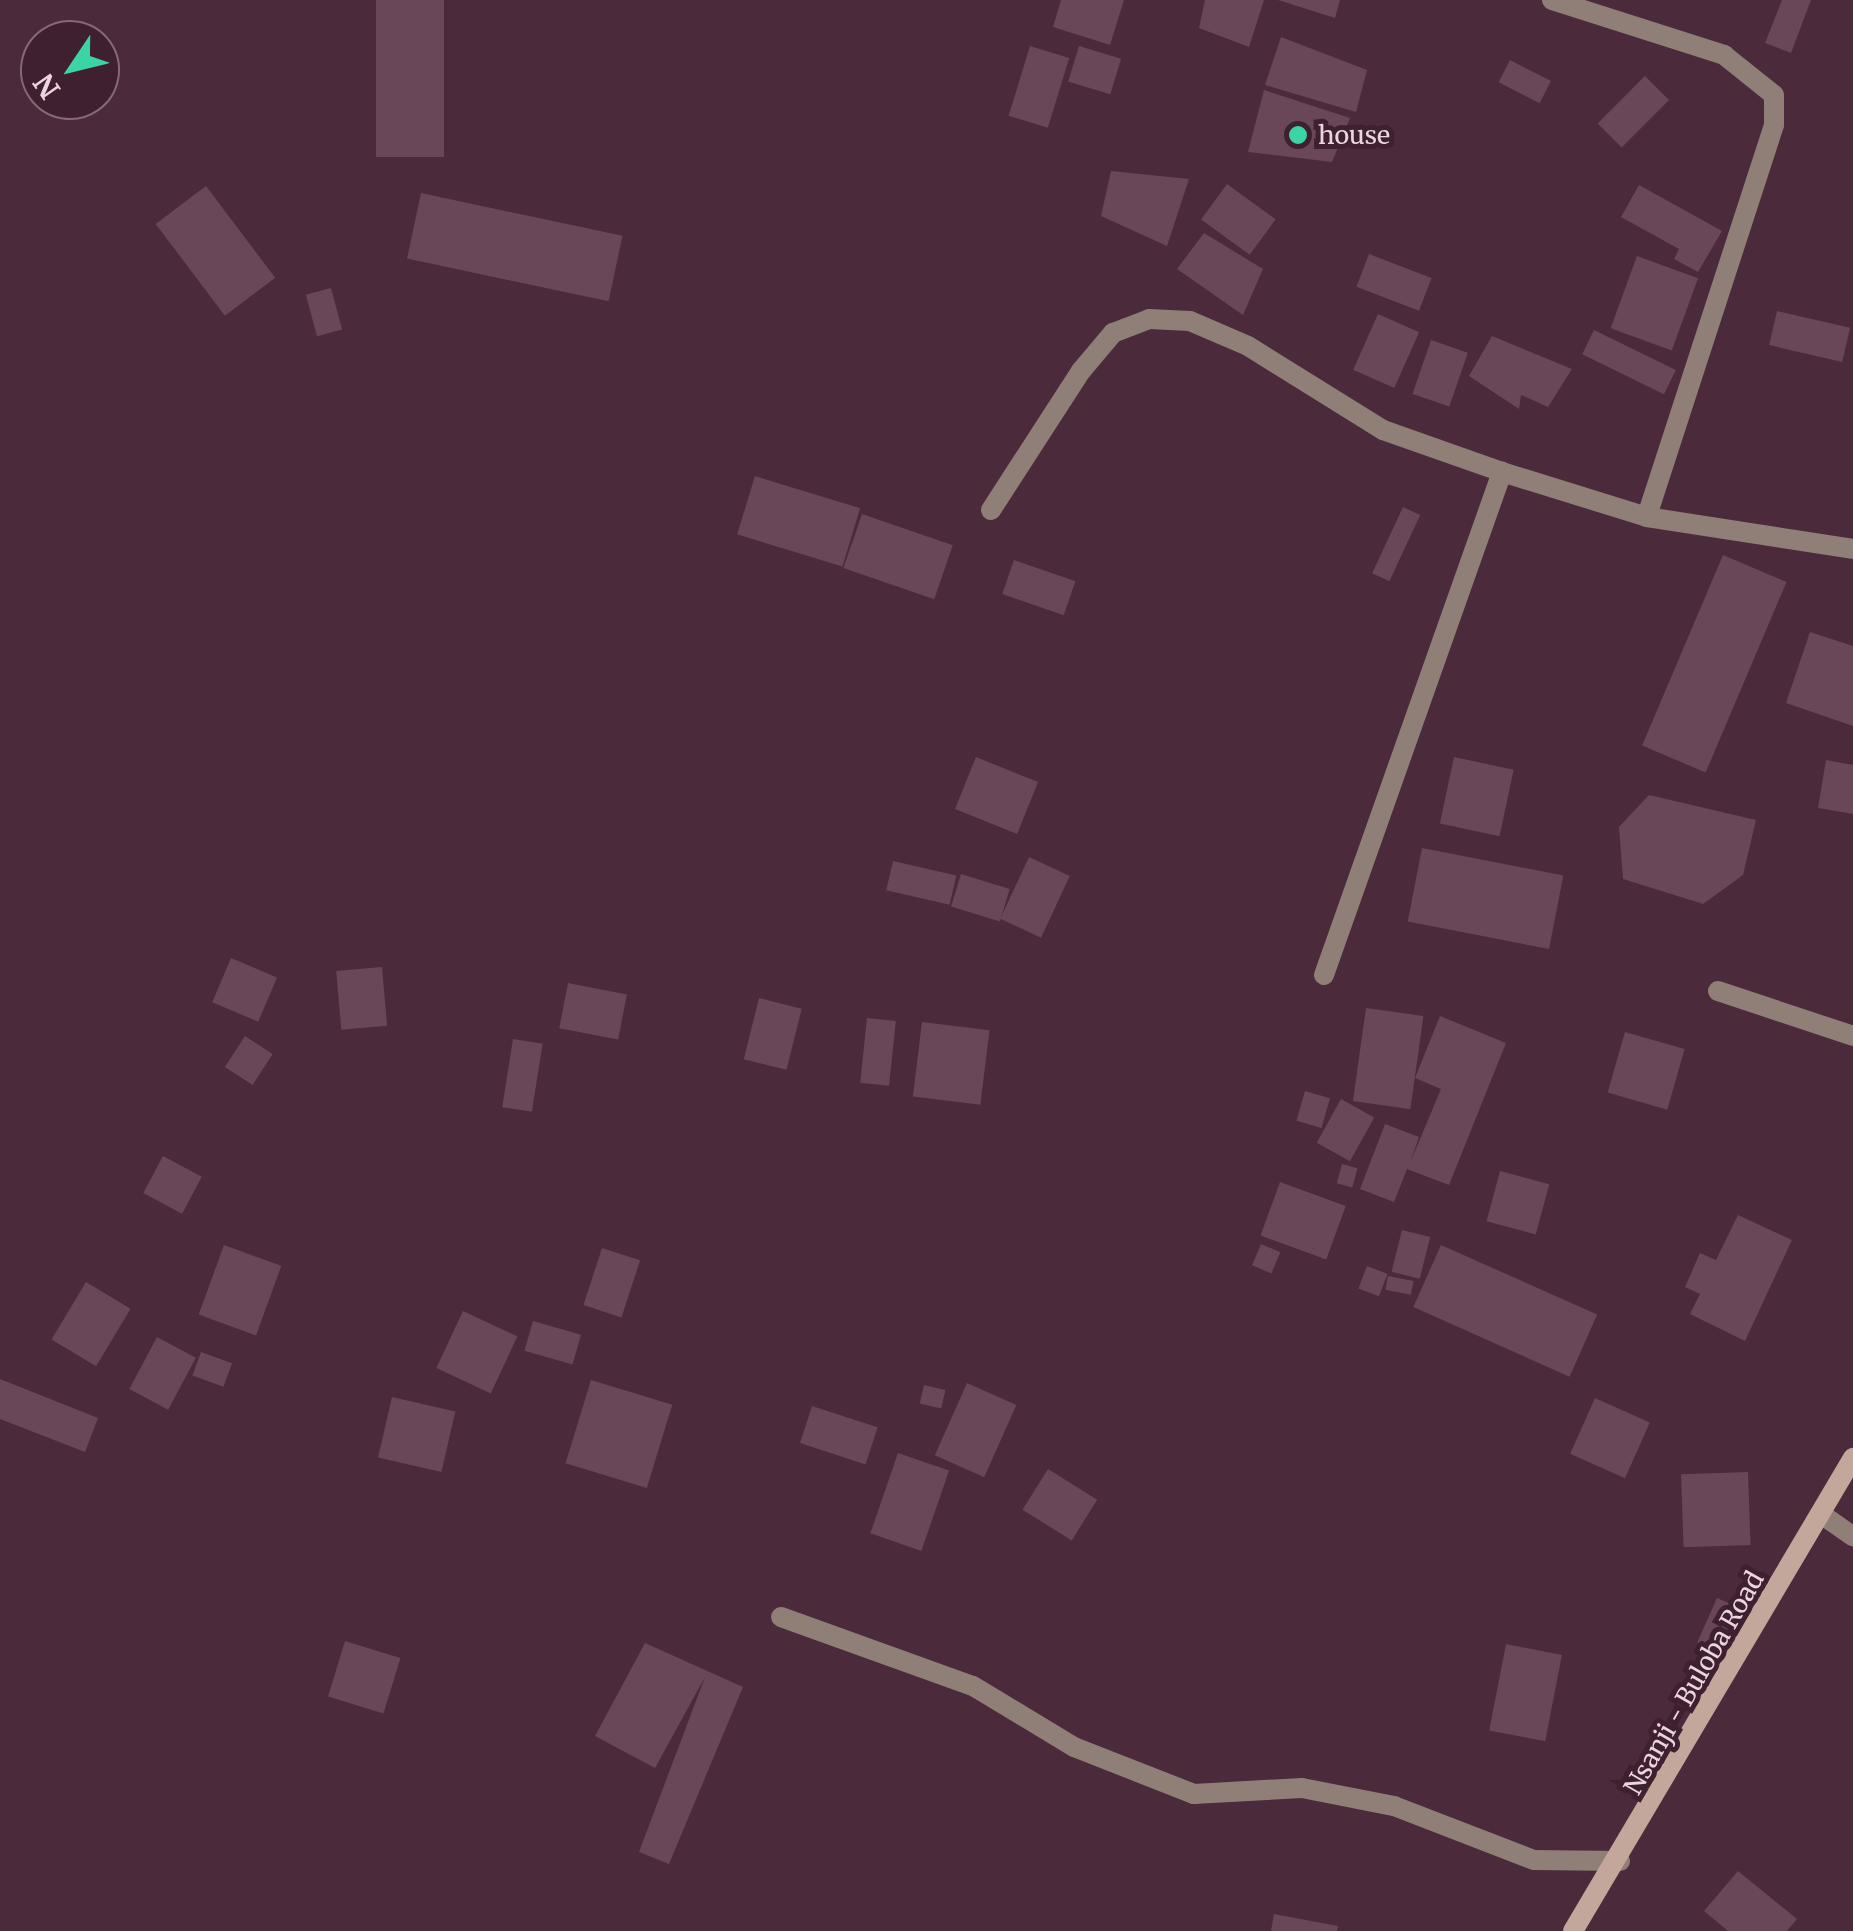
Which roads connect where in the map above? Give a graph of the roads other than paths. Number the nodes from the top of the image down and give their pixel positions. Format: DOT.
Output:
graph roads {
  1 [pos="1552,0"];
  2 [pos="1502,472"];
  3 [pos="991,510"];
  4 [pos="1647,517"];
  5 [pos="1853,549"];
  6 [pos="1324,975"];
  7 [pos="1718,991"];
  8 [pos="1853,1036"];
  9 [pos="1853,1458"];
  10 [pos="1821,1514"];
  11 [pos="1853,1536"];
  12 [pos="781,1617"];
  13 [pos="1620,1861"];
  14 [pos="1574,1931"];
  1 -- 4 [label="street"];
  2 -- 3 [label="street"];
  2 -- 4 [label="street"];
  2 -- 6 [label="street"];
  4 -- 5 [label="street"];
  7 -- 8 [label="street"];
  9 -- 10 [label="main road, Nsanji - Buloba Road"];
  10 -- 11 [label="street"];
  10 -- 13 [label="main road, Nsanji - Buloba Road"];
  12 -- 13 [label="street"];
  13 -- 14 [label="main road, Nsanji - Buloba Road"];
}
